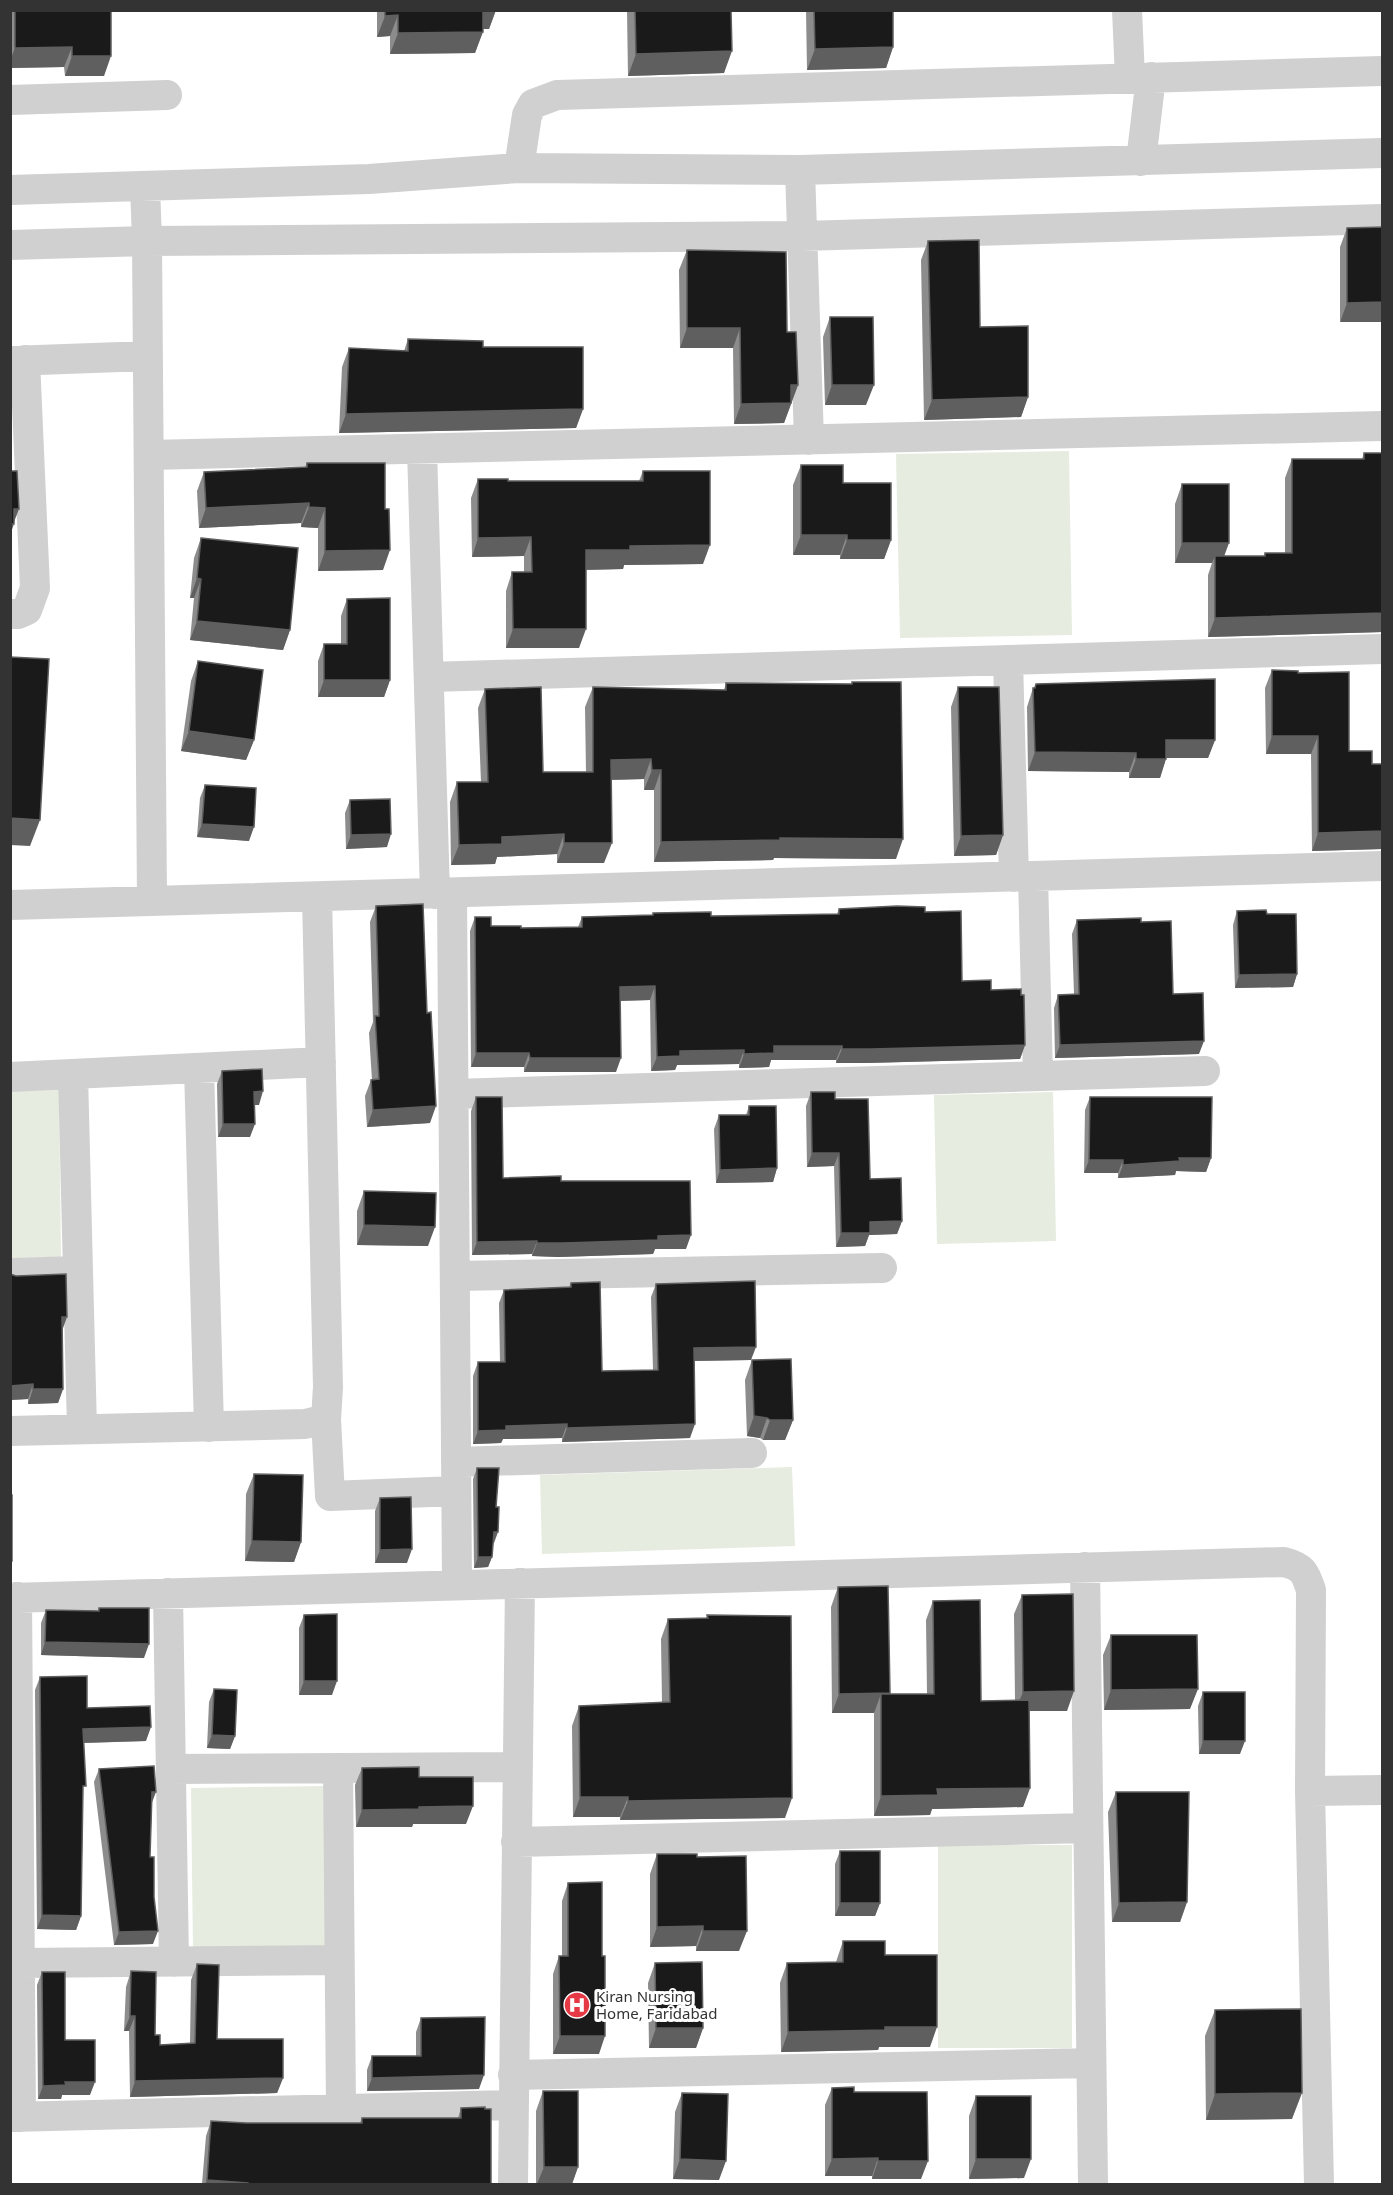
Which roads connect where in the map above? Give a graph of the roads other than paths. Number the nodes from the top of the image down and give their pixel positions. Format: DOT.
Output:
graph roads {
  1 [pos="1127,10"];
  2 [pos="1383,71"];
  3 [pos="1140,78"];
  4 [pos="167,95"];
  5 [pos="10,100"];
  6 [pos="1383,153"];
  7 [pos="1141,161"];
  8 [pos="519,168"];
  9 [pos="800,170"];
  10 [pos="145,186"];
  11 [pos="10,190"];
  12 [pos="1383,219"];
  13 [pos="802,236"];
  14 [pos="147,241"];
  15 [pos="10,245"];
  16 [pos="148,356"];
  17 [pos="18,361"];
  18 [pos="1383,426"];
  19 [pos="809,440"];
  20 [pos="422,449"];
  21 [pos="149,455"];
  22 [pos="10,614"];
  23 [pos="1383,649"];
  24 [pos="1008,660"];
  25 [pos="429,677"];
  26 [pos="1383,866"];
  27 [pos="1023,877"];
  28 [pos="443,894"];
  29 [pos="317,897"];
  30 [pos="152,901"];
  31 [pos="10,905"];
  32 [pos="321,1062"];
  33 [pos="199,1068"];
  34 [pos="1205,1071"];
  35 [pos="73,1074"];
  36 [pos="1038,1076"];
  37 [pos="10,1077"];
  38 [pos="453,1094"];
  39 [pos="882,1268"];
  40 [pos="78,1271"];
  41 [pos="10,1273"];
  42 [pos="454,1276"];
  43 [pos="326,1419"];
  44 [pos="208,1426"];
  45 [pos="82,1429"];
  46 [pos="10,1431"];
  47 [pos="752,1453"];
  48 [pos="456,1477"];
  49 [pos="1085,1567"];
  50 [pos="520,1584"];
  51 [pos="457,1585"];
  52 [pos="168,1593"];
  53 [pos="14,1598"];
  54 [pos="517,1767"];
  55 [pos="338,1768"];
  56 [pos="171,1769"];
  57 [pos="15,1777"];
  58 [pos="1383,1790"];
  59 [pos="1310,1791"];
  60 [pos="1088,1828"];
  61 [pos="516,1842"];
  62 [pos="339,1960"];
  63 [pos="174,1962"];
  64 [pos="21,1963"];
  65 [pos="1091,2063"];
  66 [pos="513,2075"];
  67 [pos="512,2105"];
  68 [pos="341,2109"];
  69 [pos="16,2117"];
  70 [pos="513,2184"];
  71 [pos="1093,2184"];
  72 [pos="1319,2184"];
  1 -- 3 [label="street"];
  2 -- 3 [label="street"];
  3 -- 7 [label="street"];
  3 -- 8 [label="street"];
  4 -- 5 [label="street"];
  6 -- 7 [label="street"];
  7 -- 9 [label="street"];
  8 -- 9 [label="street"];
  8 -- 10 [label="street"];
  9 -- 13 [label="street"];
  10 -- 11 [label="street"];
  10 -- 14 [label="street"];
  12 -- 13 [label="street"];
  13 -- 14 [label="street"];
  13 -- 19 [label="street"];
  14 -- 15 [label="street"];
  14 -- 16 [label="street"];
  16 -- 17 [label="street"];
  16 -- 21 [label="street"];
  17 -- 22 [label="street"];
  18 -- 19 [label="street"];
  19 -- 20 [label="street"];
  20 -- 21 [label="street"];
  20 -- 25 [label="street"];
  21 -- 30 [label="street"];
  23 -- 24 [label="street"];
  24 -- 25 [label="street"];
  24 -- 27 [label="street"];
  25 -- 28 [label="street"];
  26 -- 27 [label="street"];
  27 -- 28 [label="street"];
  27 -- 36 [label="street"];
  28 -- 29 [label="street"];
  28 -- 38 [label="street"];
  29 -- 30 [label="street"];
  29 -- 32 [label="street"];
  30 -- 31 [label="street"];
  32 -- 33 [label="street"];
  32 -- 43 [label="street"];
  33 -- 35 [label="street"];
  33 -- 44 [label="street"];
  34 -- 36 [label="street"];
  35 -- 37 [label="street"];
  35 -- 40 [label="street"];
  36 -- 38 [label="street"];
  38 -- 42 [label="street"];
  39 -- 42 [label="street"];
  40 -- 41 [label="street"];
  40 -- 45 [label="street"];
  42 -- 48 [label="street"];
  43 -- 44 [label="street"];
  43 -- 48 [label="street"];
  44 -- 45 [label="street"];
  45 -- 46 [label="street"];
  47 -- 48 [label="street"];
  48 -- 51 [label="street"];
  49 -- 50 [label="street"];
  49 -- 59 [label="street"];
  49 -- 60 [label="street"];
  50 -- 51 [label="street"];
  50 -- 54 [label="street"];
  51 -- 52 [label="street"];
  52 -- 53 [label="street"];
  52 -- 56 [label="street"];
  53 -- 57 [label="street"];
  54 -- 55 [label="street"];
  54 -- 61 [label="street"];
  55 -- 56 [label="street"];
  55 -- 62 [label="street"];
  56 -- 63 [label="street"];
  57 -- 64 [label="street"];
  58 -- 59 [label="street"];
  59 -- 72 [label="street"];
  60 -- 61 [label="street"];
  60 -- 65 [label="street"];
  61 -- 66 [label="street"];
  62 -- 63 [label="street"];
  62 -- 68 [label="street"];
  63 -- 64 [label="street"];
  64 -- 69 [label="street"];
  65 -- 66 [label="street"];
  65 -- 71 [label="street"];
  66 -- 67 [label="street"];
  67 -- 68 [label="street"];
  67 -- 70 [label="street"];
  68 -- 69 [label="street"];
}
